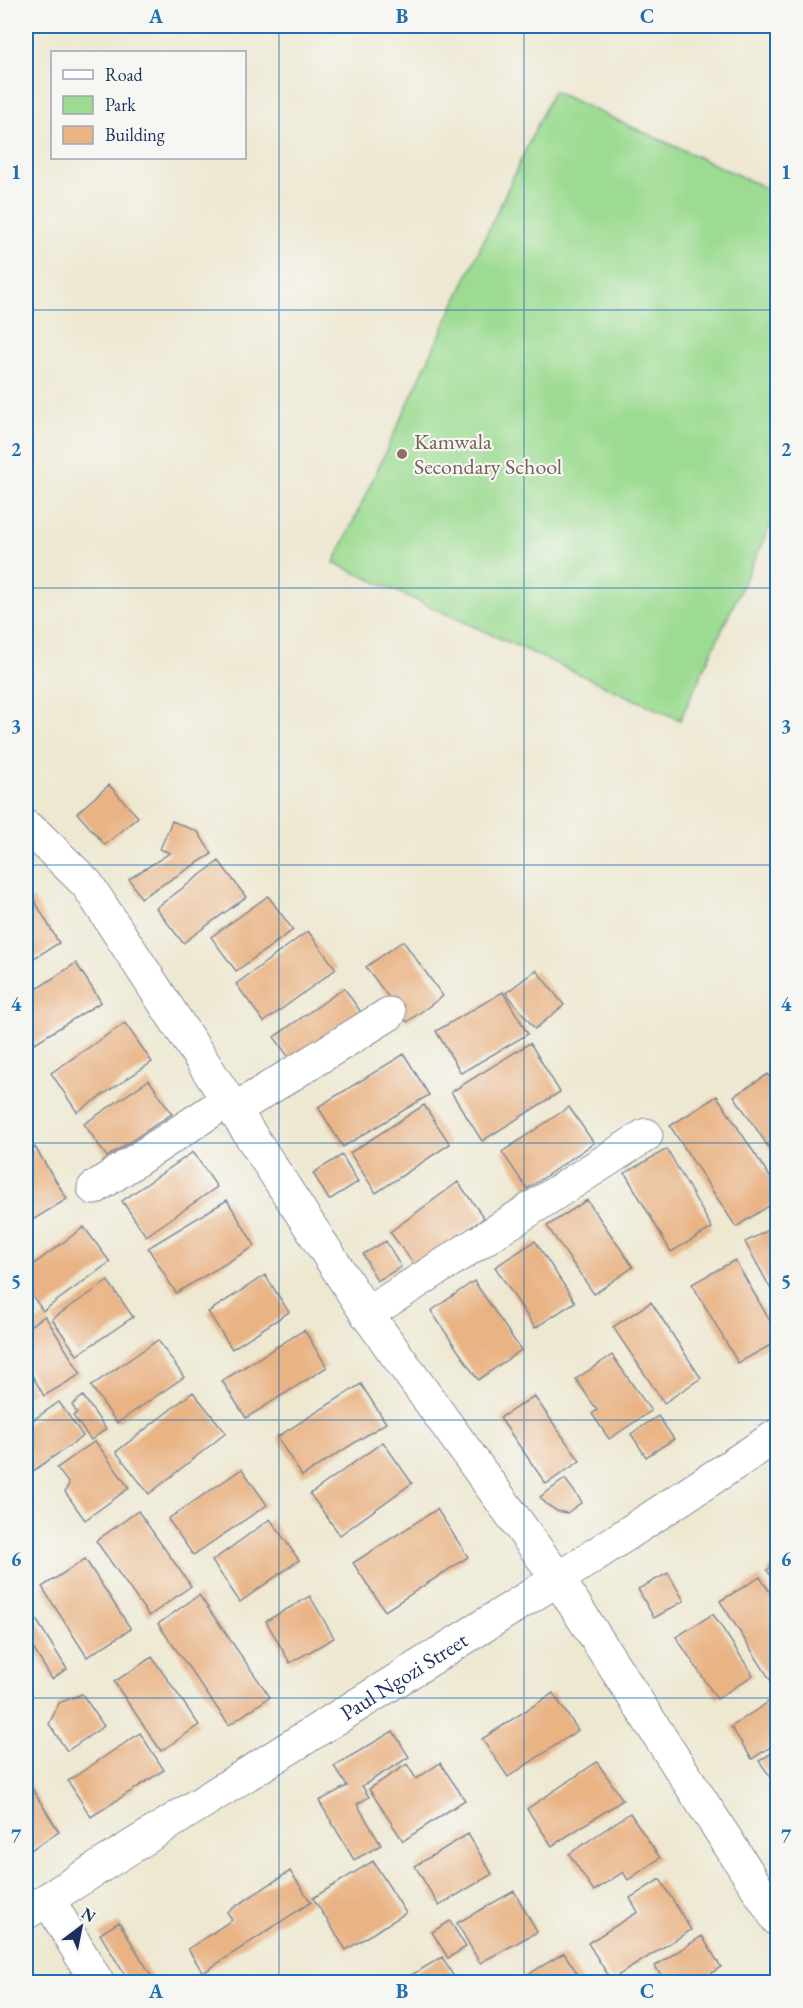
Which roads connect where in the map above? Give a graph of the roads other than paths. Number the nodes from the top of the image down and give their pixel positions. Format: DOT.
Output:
graph roads {
  1 [pos="26,827"];
  2 [pos="389,1014"];
  3 [pos="231,1105"];
  4 [pos="646,1136"];
  5 [pos="94,1188"];
  6 [pos="367,1314"];
  7 [pos="777,1435"];
  8 [pos="558,1579"];
  9 [pos="37,1906"];
  10 [pos="777,1920"];
  11 [pos="97,1983"];
  1 -- 3 [label="street"];
  2 -- 3 [label="street"];
  3 -- 5 [label="street"];
  3 -- 6 [label="street"];
  4 -- 6 [label="street"];
  6 -- 8 [label="street"];
  7 -- 8 [label="street, Paul Ngozi Street"];
  8 -- 9 [label="street, Paul Ngozi Street"];
  8 -- 10 [label="street"];
  9 -- 11 [label="street"];
}
